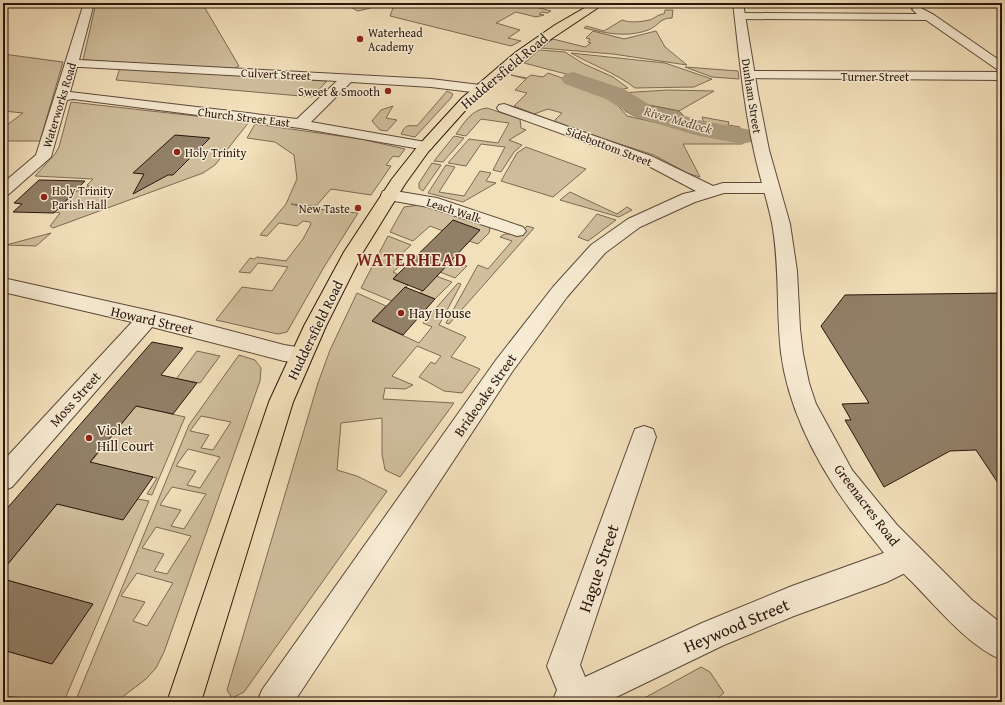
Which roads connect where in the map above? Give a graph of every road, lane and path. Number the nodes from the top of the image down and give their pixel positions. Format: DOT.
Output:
graph roads {
  1 [pos="89,3"];
  2 [pos="600,3"];
  3 [pos="738,3"];
  4 [pos="909,3"];
  5 [pos="740,16"];
  6 [pos="930,17"];
  7 [pos="72,64"];
  8 [pos="1002,67"];
  9 [pos="748,75"];
  10 [pos="1002,76"];
  11 [pos="348,78"];
  12 [pos="480,89"];
  13 [pos="62,98"];
  14 [pos="504,108"];
  15 [pos="300,124"];
  16 [pos="426,146"];
  17 [pos="771,188"];
  18 [pos="3,191"];
  19 [pos="710,191"];
  20 [pos="389,195"];
  21 [pos="517,231"];
  22 [pos="3,285"];
  23 [pos="147,319"];
  24 [pos="301,355"];
  25 [pos="644,437"];
  26 [pos="3,479"];
  27 [pos="907,556"];
  28 [pos="1002,644"];
  29 [pos="573,700"];
  30 [pos="184,702"];
  31 [pos="274,702"];
  1 -- 7 [label="street, Waterworks Road"];
  2 -- 12 [label="main road, Huddersfield Road"];
  3 -- 5 [label="street, Dunham Street"];
  4 -- 6 [label="street"];
  5 -- 6 [label="street"];
  5 -- 9 [label="street, Dunham Street"];
  6 -- 8 [label="street"];
  7 -- 11 [label="street, Culvert Street"];
  7 -- 13 [label="street, Waterworks Road"];
  9 -- 10 [label="street, Turner Street"];
  9 -- 17 [label="street, Dunham Street"];
  11 -- 12 [label="street, Culvert Street"];
  11 -- 15 [label="street"];
  12 -- 16 [label="main road, Huddersfield Road"];
  13 -- 15 [label="street, Church Street East"];
  13 -- 18 [label="street, Waterworks Road"];
  14 -- 19 [label="street, Sidebottom Street"];
  15 -- 16 [label="street, Church Street East"];
  16 -- 20 [label="main road, Huddersfield Road"];
  17 -- 19 [label="street, Brideoake Street"];
  17 -- 27 [label="street, Greenacres Road"];
  19 -- 31 [label="street, Brideoake Street"];
  20 -- 21 [label="street, Leach Walk"];
  20 -- 24 [label="main road, Huddersfield Road"];
  22 -- 23 [label="street, Howard Street"];
  23 -- 24 [label="street, Howard Street"];
  23 -- 26 [label="street, Moss Street"];
  24 -- 30 [label="main road, Huddersfield Road"];
  25 -- 29 [label="street, Hague Street"];
  27 -- 28 [label="street, Greenacres Road"];
  27 -- 29 [label="street, Heywood Street"];
}
